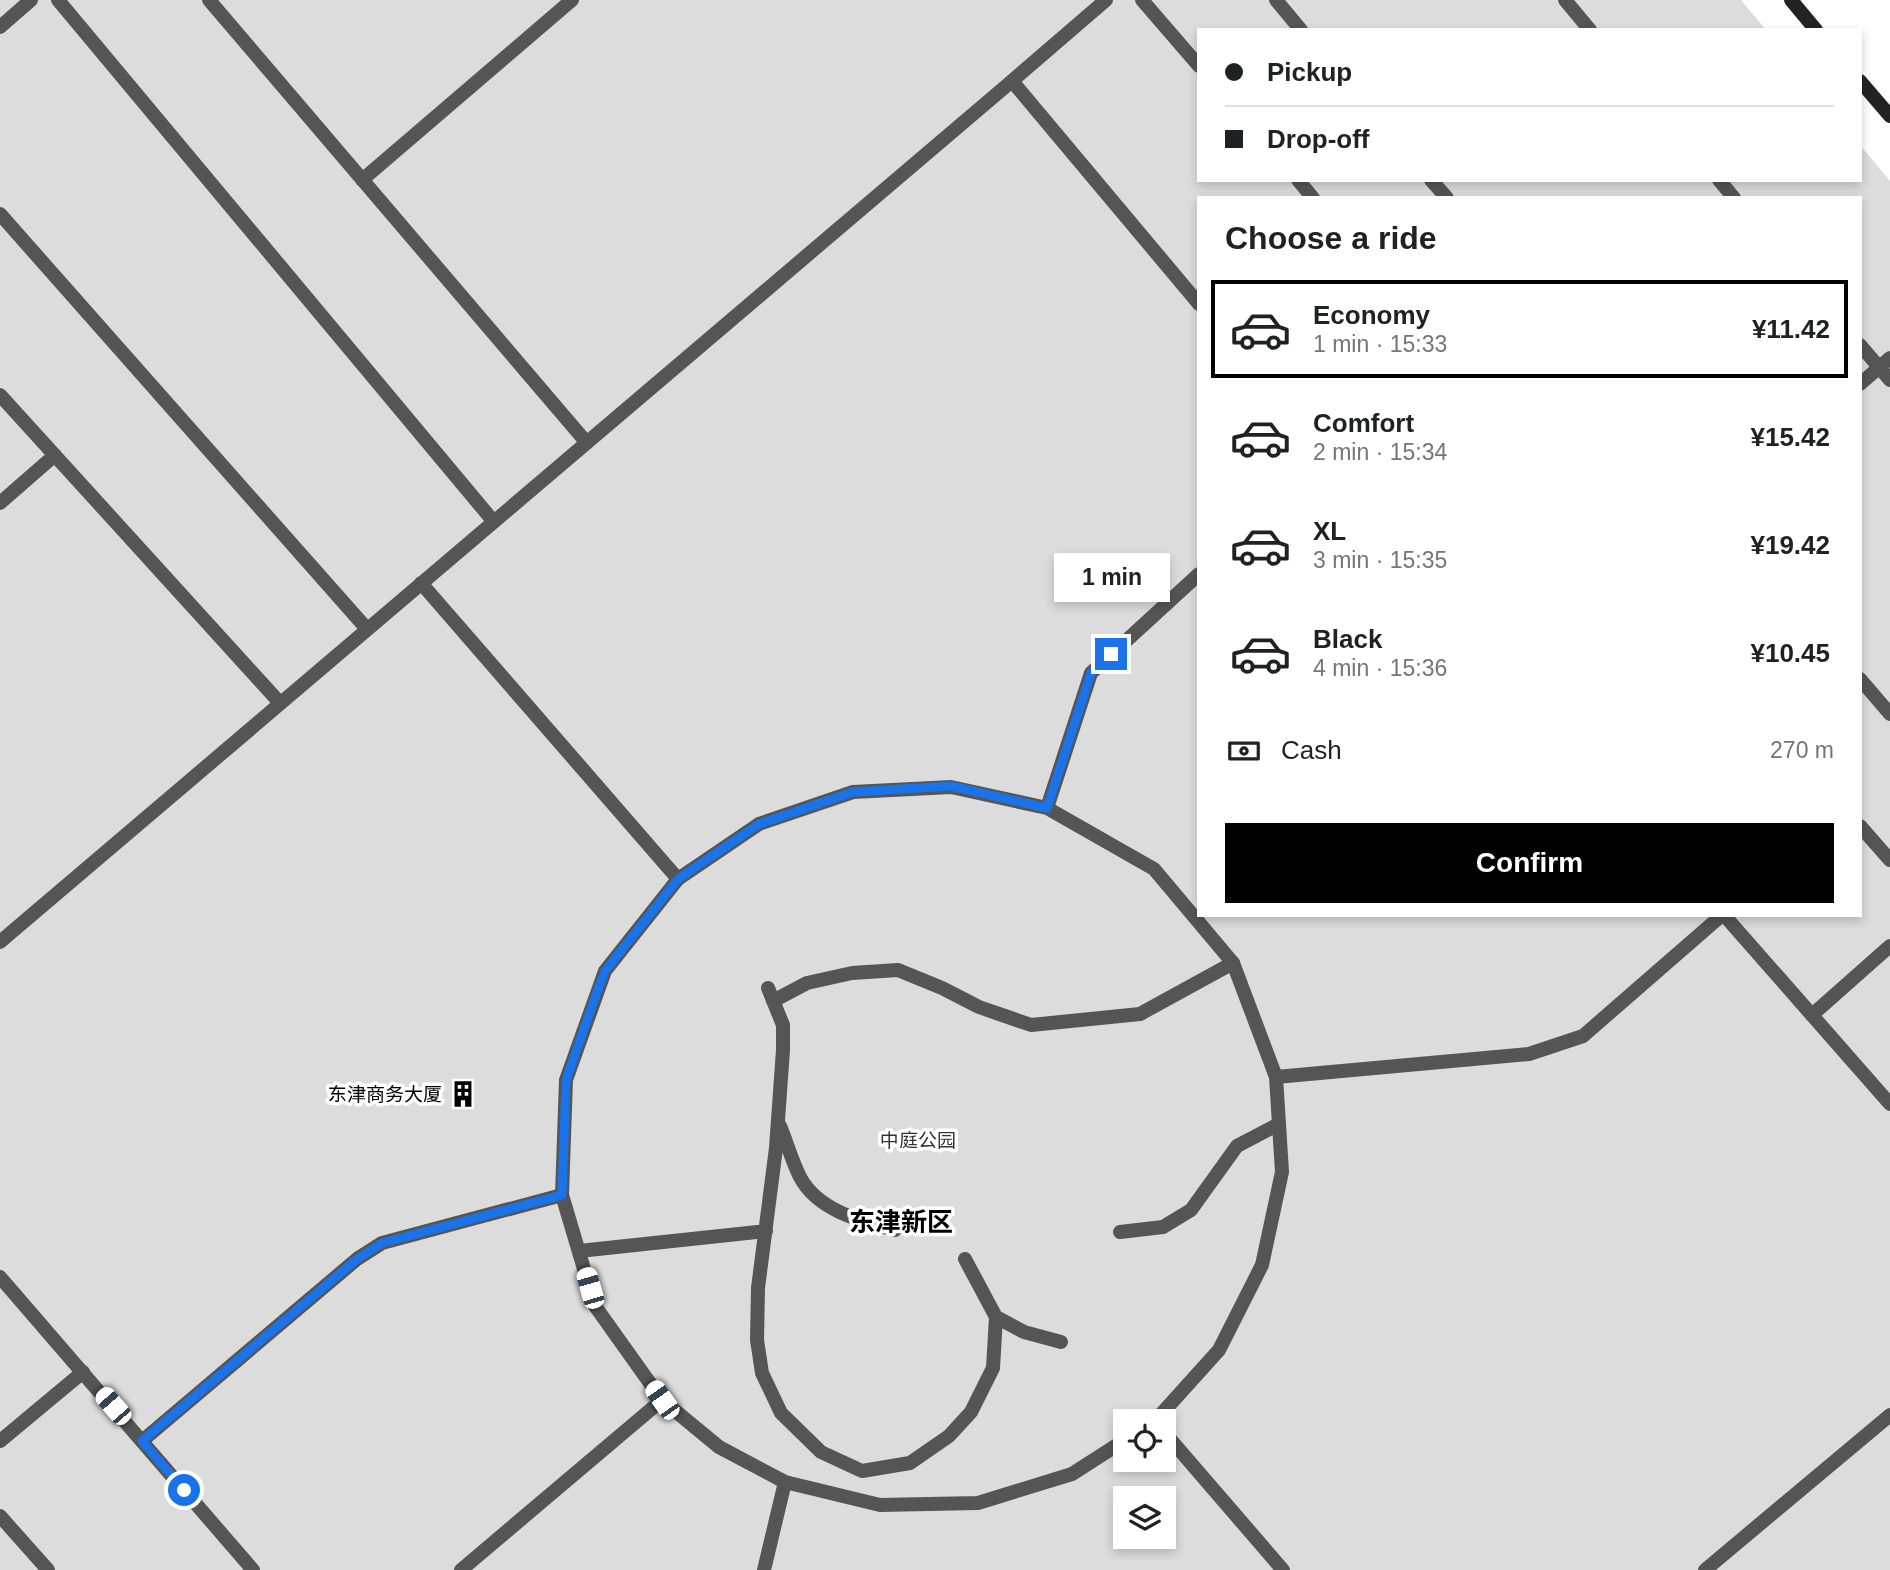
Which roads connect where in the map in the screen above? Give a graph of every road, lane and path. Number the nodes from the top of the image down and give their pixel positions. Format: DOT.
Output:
graph roads {
  1 [pos="31,0"];
  2 [pos="58,0"];
  3 [pos="209,0"];
  4 [pos="572,0"];
  5 [pos="1106,0"];
  6 [pos="1142,0"];
  7 [pos="1276,0"];
  8 [pos="1565,0"];
  9 [pos="1791,0"];
  10 [pos="0,27"];
  11 [pos="1299,28"];
  12 [pos="1588,28"];
  13 [pos="1814,28"];
  14 [pos="1197,64"];
  15 [pos="1012,81"];
  16 [pos="1862,83"];
  17 [pos="1890,116"];
  18 [pos="362,180"];
  19 [pos="1300,182"];
  20 [pos="1434,182"];
  21 [pos="1721,182"];
  22 [pos="1311,196"];
  23 [pos="1445,196"];
  24 [pos="1732,196"];
  25 [pos="0,214"];
  26 [pos="1197,302"];
  27 [pos="1862,346"];
  28 [pos="1885,363"];
  29 [pos="1890,380"];
  30 [pos="1862,382"];
  31 [pos="0,395"];
  32 [pos="587,443"];
  33 [pos="55,455"];
  34 [pos="0,503"];
  35 [pos="494,522"];
  36 [pos="1197,576"];
  37 [pos="421,583"];
  38 [pos="367,629"];
  39 [pos="1862,681"];
  40 [pos="280,703"];
  41 [pos="1890,714"];
  42 [pos="1047,808"];
  43 [pos="1862,829"];
  44 [pos="1890,860"];
  45 [pos="678,879"];
  46 [pos="1721,917"];
  47 [pos="1725,917"];
  48 [pos="0,942"];
  49 [pos="1890,946"];
  50 [pos="1233,962"];
  51 [pos="1812,1015"];
  52 [pos="1276,1077"];
  53 [pos="1890,1104"];
  54 [pos="778,1120"];
  55 [pos="1279,1124"];
  56 [pos="562,1195"];
  57 [pos="894,1230"];
  58 [pos="766,1231"];
  59 [pos="1120,1232"];
  60 [pos="579,1251"];
  61 [pos="965,1259"];
  62 [pos="0,1276"];
  63 [pos="996,1317"];
  64 [pos="1061,1342"];
  65 [pos="83,1372"];
  66 [pos="662,1400"];
  67 [pos="1166,1409"];
  68 [pos="1890,1415"];
  69 [pos="0,1441"];
  70 [pos="142,1441"];
  71 [pos="1176,1446"];
  72 [pos="1113,1448"];
  73 [pos="785,1482"];
  74 [pos="0,1516"];
  75 [pos="48,1570"];
  76 [pos="253,1570"];
  77 [pos="461,1570"];
  78 [pos="764,1570"];
  79 [pos="1283,1570"];
  80 [pos="1704,1570"];
  1 -- 10 [label="street"];
  2 -- 35 [label="street"];
  3 -- 18 [label="street"];
  4 -- 18 [label="street"];
  5 -- 15 [label="street"];
  6 -- 14 [label="street"];
  7 -- 11 [label="street"];
  8 -- 12 [label="street"];
  9 -- 13 [label="main road"];
  15 -- 26 [label="street"];
  15 -- 32 [label="street"];
  16 -- 17 [label="main road"];
  18 -- 32 [label="street"];
  19 -- 22 [label="street"];
  20 -- 23 [label="street"];
  21 -- 24 [label="street"];
  25 -- 38 [label="street"];
  27 -- 28 [label="street"];
  28 -- 29 [label="street"];
  28 -- 30 [label="street"];
  31 -- 33 [label="street"];
  32 -- 35 [label="street"];
  33 -- 34 [label="street"];
  33 -- 40 [label="street"];
  35 -- 37 [label="street"];
  36 -- 42 [label="street"];
  37 -- 38 [label="street"];
  37 -- 45 [label="street"];
  38 -- 40 [label="street"];
  39 -- 41 [label="street"];
  40 -- 48 [label="street"];
  42 -- 45 [label="street"];
  42 -- 50 [label="street"];
  43 -- 44 [label="street"];
  45 -- 56 [label="street"];
  46 -- 52 [label="street"];
  47 -- 51 [label="street"];
  49 -- 51 [label="street"];
  50 -- 52 [label="street"];
  50 -- 54 [label="street"];
  51 -- 53 [label="street"];
  52 -- 55 [label="street"];
  54 -- 57 [label="street"];
  54 -- 58 [label="street"];
  55 -- 59 [label="street"];
  55 -- 67 [label="street"];
  56 -- 60 [label="street"];
  56 -- 70 [label="street"];
  58 -- 60 [label="street"];
  58 -- 63 [label="street"];
  60 -- 66 [label="street"];
  61 -- 63 [label="street"];
  62 -- 65 [label="street"];
  63 -- 64 [label="street"];
  65 -- 69 [label="street"];
  65 -- 70 [label="street"];
  66 -- 73 [label="street"];
  66 -- 77 [label="street"];
  68 -- 80 [label="street"];
  70 -- 76 [label="street"];
  71 -- 79 [label="street"];
  72 -- 73 [label="street"];
  73 -- 78 [label="street"];
  74 -- 75 [label="street"];
}
